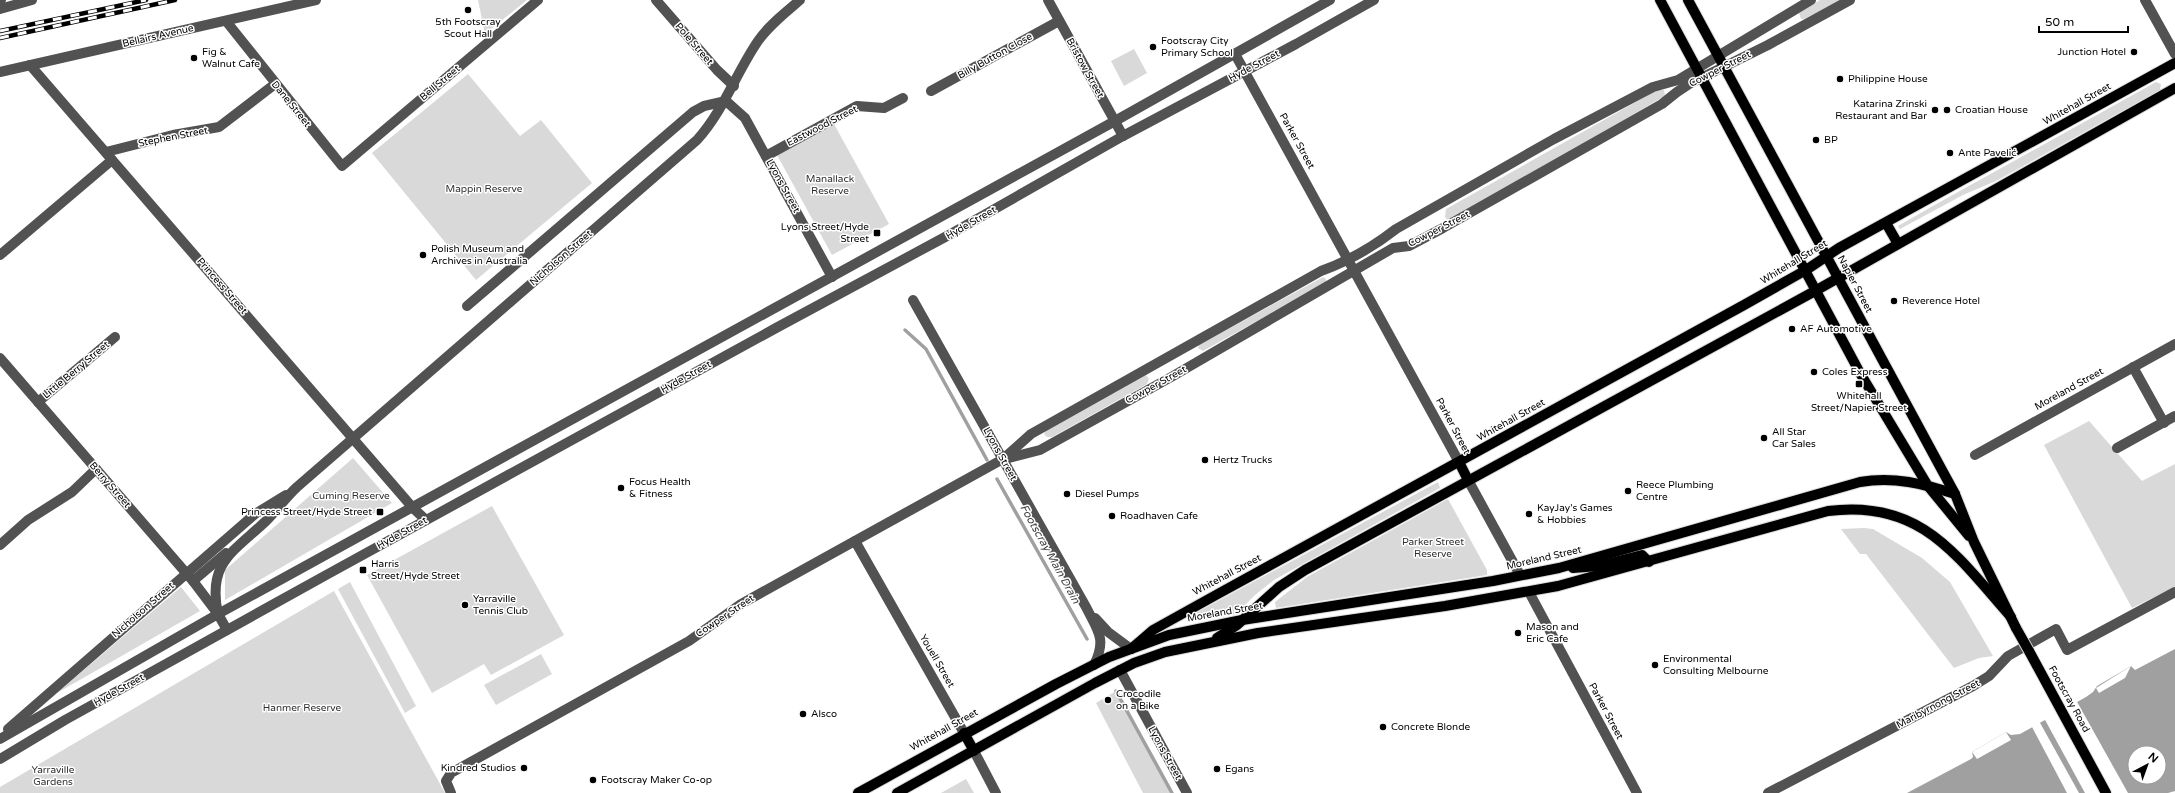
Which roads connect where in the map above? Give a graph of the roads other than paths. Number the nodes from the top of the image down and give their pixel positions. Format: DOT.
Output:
graph roads {
  1 [pos="32,0"];
  2 [pos="316,0"];
  3 [pos="538,0"];
  4 [pos="656,0"];
  5 [pos="800,0"];
  6 [pos="1048,0"];
  7 [pos="1330,0"];
  8 [pos="1374,0"];
  9 [pos="1660,0"];
  10 [pos="1688,0"];
  11 [pos="1811,0"];
  12 [pos="1850,0"];
  13 [pos="2145,0"];
  14 [pos="0,9"];
  15 [pos="1785,14"];
  16 [pos="1059,20"];
  17 [pos="226,21"];
  18 [pos="1795,31"];
  19 [pos="1235,54"];
  20 [pos="2175,54"];
  21 [pos="1718,56"];
  22 [pos="2175,63"];
  23 [pos="30,65"];
  24 [pos="1724,66"];
  25 [pos="1245,71"];
  26 [pos="0,72"];
  27 [pos="1700,73"];
  28 [pos="275,84"];
  29 [pos="734,86"];
  30 [pos="2175,88"];
  31 [pos="931,91"];
  32 [pos="903,98"];
  33 [pos="726,101"];
  34 [pos="1115,121"];
  35 [pos="1123,136"];
  36 [pos="109,156"];
  37 [pos="766,156"];
  38 [pos="342,166"];
  39 [pos="1886,222"];
  40 [pos="1898,244"];
  41 [pos="886,247"];
  42 [pos="0,255"];
  43 [pos="1827,256"];
  44 [pos="1349,260"];
  45 [pos="895,263"];
  46 [pos="1806,270"];
  47 [pos="1355,271"];
  48 [pos="832,277"];
  49 [pos="1838,277"];
  50 [pos="1815,291"];
  51 [pos="913,300"];
  52 [pos="467,306"];
  53 [pos="115,337"];
  54 [pos="2175,344"];
  55 [pos="0,358"];
  56 [pos="2133,367"];
  57 [pos="38,402"];
  58 [pos="2175,416"];
  59 [pos="2164,423"];
  60 [pos="353,438"];
  61 [pos="2117,448"];
  62 [pos="1975,455"];
  63 [pos="1003,459"];
  64 [pos="1459,462"];
  65 [pos="96,469"];
  66 [pos="1468,480"];
  67 [pos="1928,486"];
  68 [pos="293,491"];
  69 [pos="1955,494"];
  70 [pos="413,508"];
  71 [pos="426,520"];
  72 [pos="251,533"];
  73 [pos="855,541"];
  74 [pos="1974,542"];
  75 [pos="0,545"];
  76 [pos="1649,562"];
  77 [pos="1560,568"];
  78 [pos="186,573"];
  79 [pos="1520,575"];
  80 [pos="193,581"];
  81 [pos="1528,592"];
  82 [pos="2175,592"];
  83 [pos="1086,607"];
  84 [pos="218,614"];
  85 [pos="2011,617"];
  86 [pos="1242,620"];
  87 [pos="227,630"];
  88 [pos="1202,644"];
  89 [pos="1131,648"];
  90 [pos="1094,665"];
  91 [pos="1120,670"];
  92 [pos="964,733"];
  93 [pos="0,736"];
  94 [pos="0,739"];
  95 [pos="974,752"];
  96 [pos="0,759"];
  97 [pos="452,793"];
  98 [pos="858,793"];
  99 [pos="898,793"];
  100 [pos="996,793"];
  101 [pos="1187,793"];
  102 [pos="1637,793"];
  103 [pos="1768,793"];
  104 [pos="2106,793"];
  1 -- 14 [label="street"];
  2 -- 17 [label="street, Bellairs Avenue"];
  3 -- 38 [label="street, Bell Street"];
  4 -- 29 [label="street, Pole Street"];
  5 -- 29 [label="street, Nicholson Street"];
  6 -- 16 [label="street, Bristow Street"];
  7 -- 19 [label="street, Hyde Street"];
  8 -- 25 [label="street, Hyde Street"];
  9 -- 27 [label="main road"];
  10 -- 21 [label="main road, Napier Street"];
  11 -- 15 [label="street, Cowper Street"];
  12 -- 18 [label="street, Cowper Street"];
  13 -- 20 [label="street"];
  15 -- 18 [label="street"];
  15 -- 21 [label="street, Cowper Street"];
  16 -- 31 [label="street, Billy Button Close"];
  16 -- 34 [label="street, Bristow Street"];
  17 -- 23 [label="street, Bellairs Avenue"];
  17 -- 28 [label="street, Dane Street"];
  18 -- 24 [label="street, Cowper Street"];
  19 -- 25 [label="street, Parker Street"];
  19 -- 34 [label="street, Hyde Street"];
  21 -- 24 [label="main road, Napier Street"];
  21 -- 27 [label="street, Cowper Street"];
  22 -- 39 [label="main road, Whitehall Street"];
  23 -- 26 [label="street, Bellairs Avenue"];
  23 -- 36 [label="street, Princess Street"];
  24 -- 27 [label="street, Cowper Street"];
  24 -- 43 [label="main road, Napier Street"];
  25 -- 35 [label="street, Hyde Street"];
  25 -- 44 [label="street, Parker Street"];
  27 -- 44 [label="street, Cowper Street"];
  27 -- 46 [label="main road"];
  27 -- 47 [label="street, Cowper Street"];
  28 -- 36 [label="street, Stephen Street"];
  28 -- 38 [label="street, Dane Street"];
  29 -- 33 [label="street, Nicholson Street"];
  30 -- 40 [label="main road"];
  32 -- 37 [label="street, Eastwood Street"];
  33 -- 37 [label="street, Lyons Street"];
  33 -- 52 [label="street"];
  33 -- 60 [label="street, Nicholson Street"];
  34 -- 35 [label="street, Bristow Street"];
  34 -- 41 [label="street, Hyde Street"];
  35 -- 45 [label="street, Hyde Street"];
  36 -- 42 [label="street, Stephen Street"];
  36 -- 60 [label="street, Princess Street"];
  37 -- 48 [label="street, Lyons Street"];
  39 -- 40 [label="main road"];
  39 -- 43 [label="main road, Whitehall Street"];
  40 -- 49 [label="main road"];
  41 -- 45 [label="street"];
  41 -- 48 [label="street, Hyde Street"];
  43 -- 46 [label="main road, Whitehall Street"];
  43 -- 49 [label="main road, Napier Street"];
  44 -- 47 [label="street, Parker Street"];
  44 -- 63 [label="street, Cowper Street"];
  45 -- 71 [label="street, Hyde Street"];
  46 -- 50 [label="main road"];
  46 -- 64 [label="main road, Whitehall Street"];
  47 -- 63 [label="street, Cowper Street"];
  47 -- 64 [label="street, Parker Street"];
  48 -- 70 [label="street, Hyde Street"];
  49 -- 50 [label="main road"];
  49 -- 69 [label="main road, Napier Street"];
  50 -- 66 [label="main road"];
  50 -- 67 [label="main road"];
  51 -- 63 [label="street, Lyons Street"];
  53 -- 57 [label="street, Little Berry Street"];
  54 -- 56 [label="street, Moreland Street"];
  55 -- 57 [label="street, Berry Street"];
  56 -- 59 [label="street"];
  56 -- 62 [label="street, Moreland Street"];
  57 -- 65 [label="street, Berry Street"];
  58 -- 59 [label="street"];
  59 -- 61 [label="street"];
  60 -- 68 [label="street, Nicholson Street"];
  60 -- 70 [label="street, Princess Street"];
  63 -- 73 [label="street, Cowper Street"];
  63 -- 83 [label="street, Lyons Street"];
  64 -- 66 [label="main road, Parker Street"];
  64 -- 89 [label="main road, Whitehall Street"];
  65 -- 75 [label="street"];
  65 -- 78 [label="street, Berry Street"];
  66 -- 79 [label="street, Parker Street"];
  66 -- 86 [label="main road"];
  67 -- 69 [label="main road, Moreland Street"];
  67 -- 74 [label="main road, Footscray Road"];
  67 -- 77 [label="main road, Moreland Street"];
  68 -- 72 [label="street, Nicholson Street"];
  68 -- 78 [label="street, Nicholson Street"];
  69 -- 74 [label="main road, Footscray Road"];
  70 -- 71 [label="street, Princess Street"];
  70 -- 84 [label="street, Hyde Street"];
  71 -- 87 [label="street, Hyde Street"];
  72 -- 80 [label="street"];
  72 -- 84 [label="street, Nicholson Street"];
  73 -- 92 [label="street, Youell Street"];
  73 -- 97 [label="street, Cowper Street"];
  74 -- 85 [label="main road, Footscray Road"];
  76 -- 77 [label="main road"];
  76 -- 81 [label="main road"];
  76 -- 85 [label="main road, Footscray Road"];
  77 -- 79 [label="main road, Moreland Street"];
  78 -- 80 [label="street, Berry Street"];
  78 -- 93 [label="street, Nicholson Street"];
  79 -- 81 [label="main road, Parker Street"];
  79 -- 86 [label="main road, Moreland Street"];
  80 -- 84 [label="street, Berry Street"];
  81 -- 88 [label="main road"];
  81 -- 102 [label="street, Parker Street"];
  82 -- 103 [label="street, Maribyrnong Street"];
  83 -- 89 [label="street, Lyons Street"];
  83 -- 90 [label="street, Lyons Street"];
  84 -- 87 [label="street"];
  84 -- 94 [label="street, Hyde Street"];
  85 -- 104 [label="main road, Footscray Road, bridge"];
  86 -- 88 [label="main road"];
  86 -- 89 [label="main road, Moreland Street"];
  87 -- 96 [label="street, Hyde Street"];
  88 -- 91 [label="main road"];
  89 -- 90 [label="main road, Whitehall Street"];
  90 -- 92 [label="main road, Whitehall Street"];
  91 -- 95 [label="main road"];
  91 -- 101 [label="street, Lyons Street"];
  92 -- 95 [label="main road, Youell Street"];
  92 -- 98 [label="main road, Whitehall Street"];
  95 -- 99 [label="main road"];
  95 -- 100 [label="street, Youell Street"];
}
